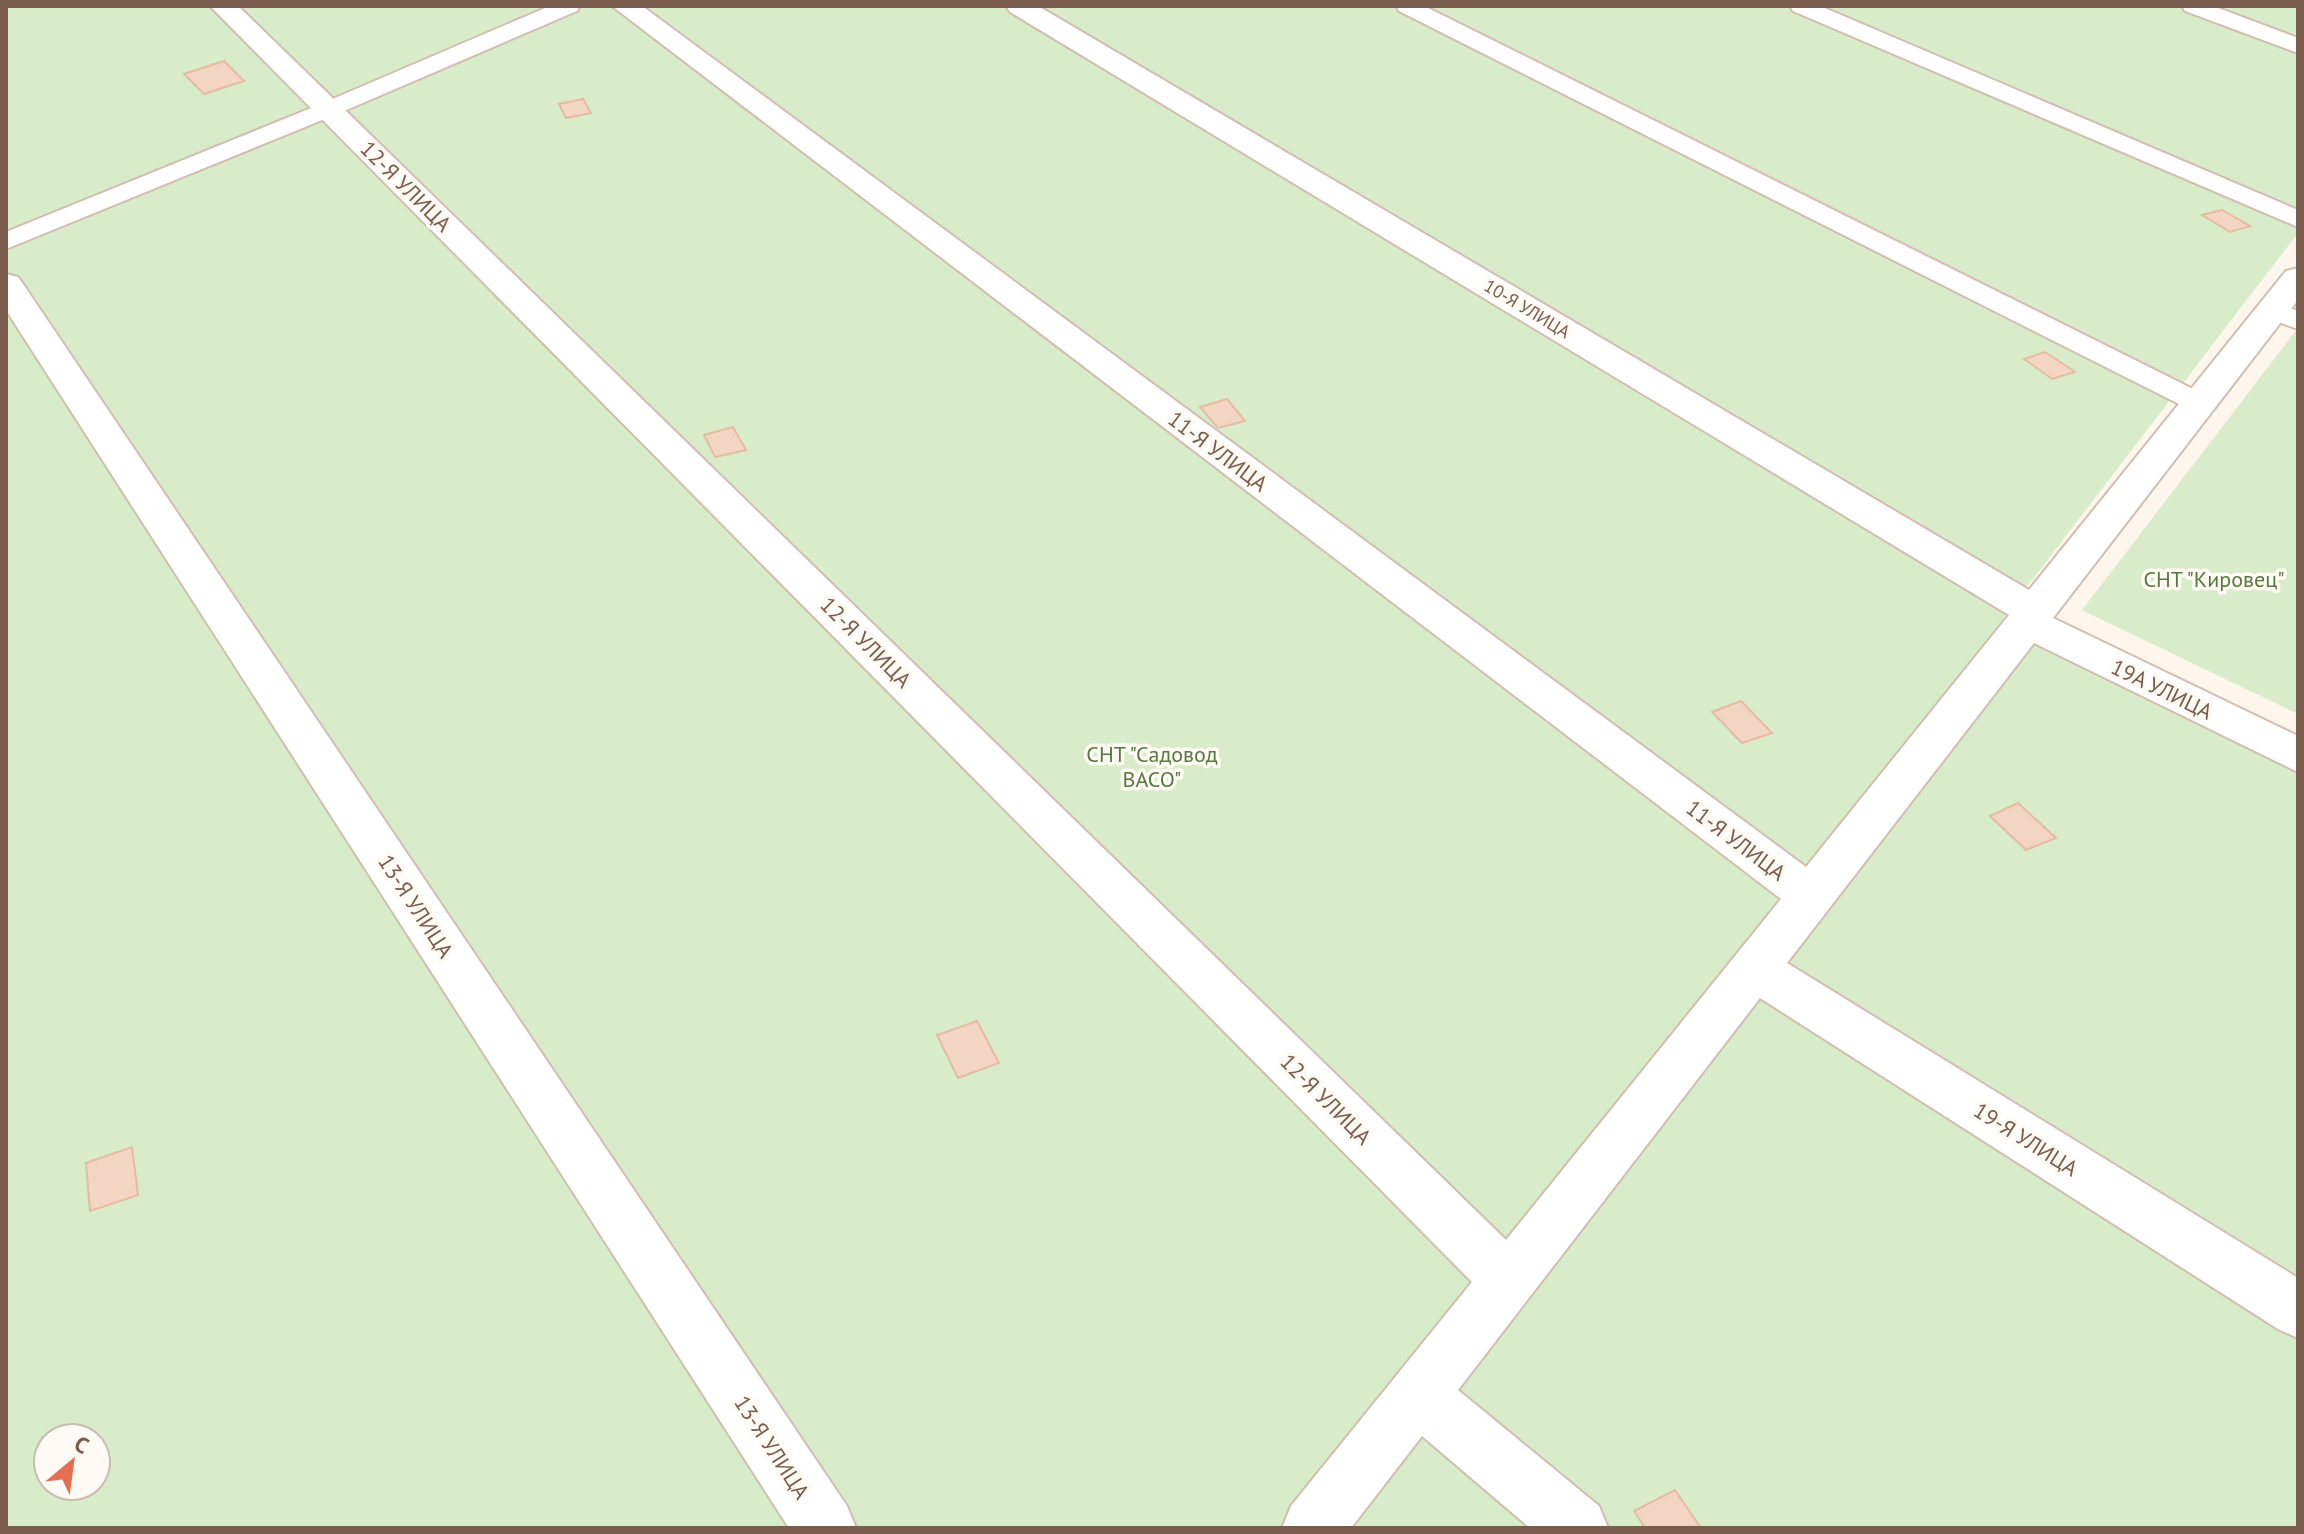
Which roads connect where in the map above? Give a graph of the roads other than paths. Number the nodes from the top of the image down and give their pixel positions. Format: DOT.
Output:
graph roads {
  1 [pos="223,6"];
  2 [pos="569,6"];
  3 [pos="625,6"];
  4 [pos="1019,6"];
  5 [pos="1407,6"];
  6 [pos="1801,6"];
  7 [pos="2193,6"];
  8 [pos="2298,46"];
  9 [pos="329,109"];
  10 [pos="2298,219"];
  11 [pos="6,241"];
  12 [pos="6,284"];
  13 [pos="2289,303"];
  14 [pos="2199,403"];
  15 [pos="2031,617"];
  16 [pos="2298,755"];
  17 [pos="1811,896"];
  18 [pos="1754,968"];
  19 [pos="1508,1280"];
  20 [pos="2298,1310"];
  21 [pos="1418,1395"];
  22 [pos="825,1528"];
  23 [pos="1313,1528"];
  24 [pos="1577,1528"];
  1 -- 9 [label="street, 12-Я УЛИЦА"];
  2 -- 9 [label="lane"];
  3 -- 17 [label="street, 11-Я УЛИЦА"];
  4 -- 15 [label="street, 10-Я УЛИЦА"];
  5 -- 14 [label="lane"];
  6 -- 10 [label="lane"];
  7 -- 8 [label="lane"];
  9 -- 11 [label="lane"];
  9 -- 19 [label="street, 12-Я УЛИЦА"];
  12 -- 22 [label="street, 13-Я УЛИЦА"];
  13 -- 14 [label="street"];
  14 -- 15 [label="street"];
  15 -- 16 [label="street, 19А УЛИЦА"];
  15 -- 17 [label="street"];
  17 -- 18 [label="street"];
  18 -- 19 [label="street"];
  18 -- 20 [label="street, 19-Я УЛИЦА"];
  19 -- 21 [label="street"];
  21 -- 23 [label="street"];
  21 -- 24 [label="street"];
}
